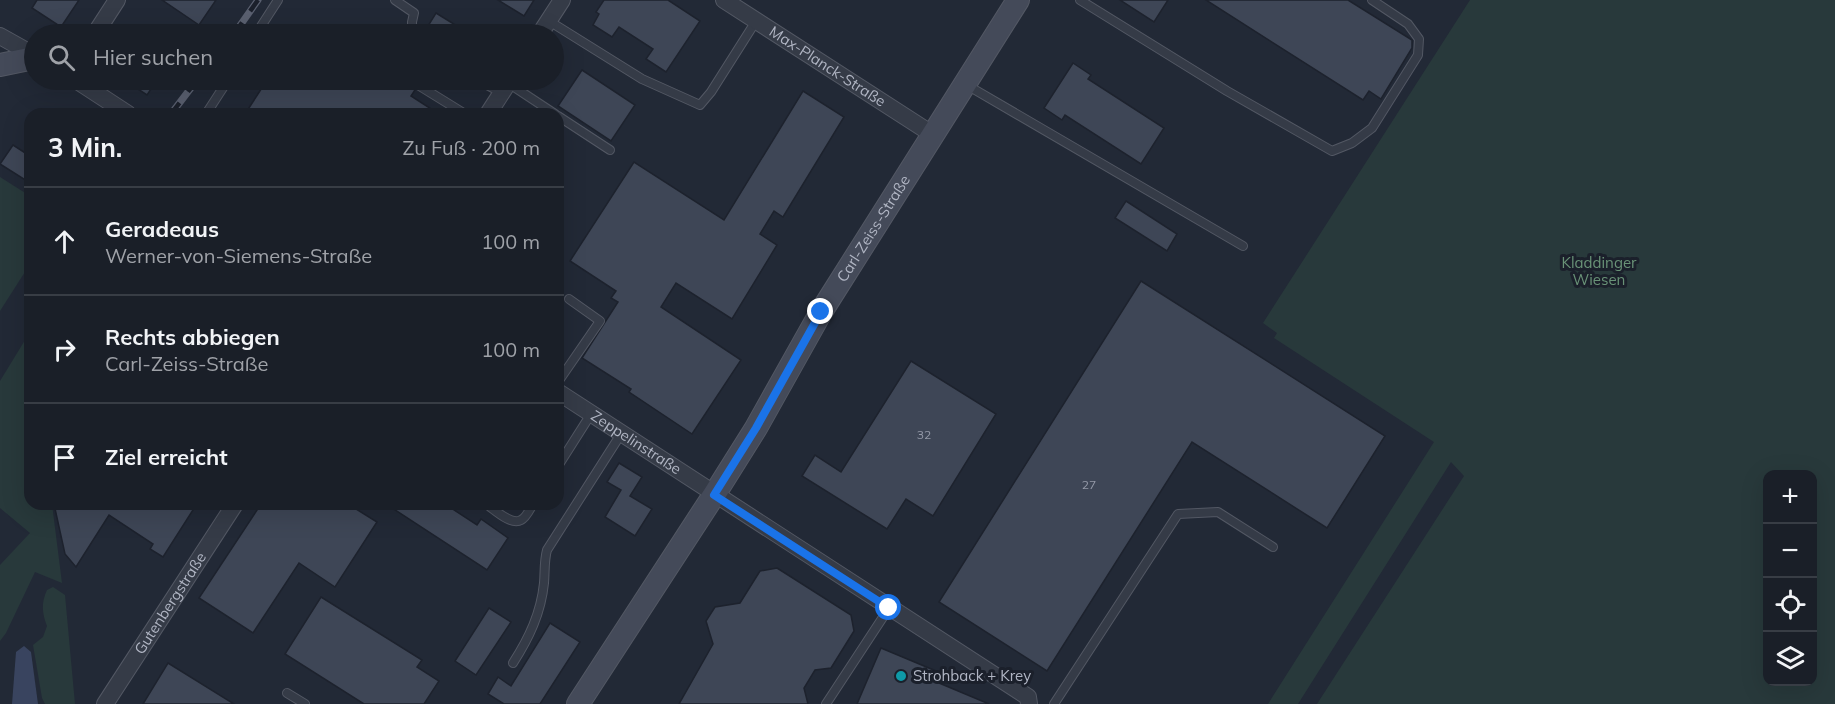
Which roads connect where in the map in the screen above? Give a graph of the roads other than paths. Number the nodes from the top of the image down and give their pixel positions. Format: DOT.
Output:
graph roads {
  1 [pos="117,0"];
  2 [pos="278,0"];
  3 [pos="395,0"];
  4 [pos="562,0"];
  5 [pos="723,0"];
  6 [pos="1018,0"];
  7 [pos="1080,0"];
  8 [pos="1372,0"];
  9 [pos="756,21"];
  10 [pos="101,24"];
  11 [pos="262,24"];
  12 [pos="412,24"];
  13 [pos="547,24"];
  14 [pos="0,36"];
  15 [pos="564,38"];
  16 [pos="24,51"];
  17 [pos="24,59"];
  18 [pos="0,65"];
  19 [pos="964,84"];
  20 [pos="91,90"];
  21 [pos="222,90"];
  22 [pos="426,90"];
  23 [pos="504,90"];
  24 [pos="515,90"];
  25 [pos="119,108"];
  26 [pos="210,108"];
  27 [pos="455,108"];
  28 [pos="492,108"];
  29 [pos="545,108"];
  30 [pos="564,120"];
  31 [pos="932,134"];
  32 [pos="610,150"];
  33 [pos="1243,246"];
  34 [pos="568,299"];
  35 [pos="564,373"];
  36 [pos="564,396"];
  37 [pos="591,414"];
  38 [pos="621,434"];
  39 [pos="564,456"];
  40 [pos="714,495"];
  41 [pos="226,510"];
  42 [pos="495,510"];
  43 [pos="529,510"];
  44 [pos="1273,547"];
  45 [pos="889,608"];
  46 [pos="513,663"];
  47 [pos="287,693"];
  48 [pos="580,703"];
  49 [pos="105,704"];
  50 [pos="305,704"];
  51 [pos="826,704"];
  52 [pos="1029,704"];
  53 [pos="1054,704"];
  1 -- 10 [label="street"];
  2 -- 11 [label="lane"];
  3 -- 12 [label="lane"];
  4 -- 13 [label="street"];
  5 -- 9 [label="street, Max-Planck-Straße"];
  6 -- 19 [label="main road, Carl-Zeiss-Straße"];
  7 -- 8 [label="lane"];
  9 -- 15 [label="lane"];
  9 -- 31 [label="street, Max-Planck-Straße"];
  14 -- 16 [label="street"];
  17 -- 18 [label="main road"];
  19 -- 31 [label="main road, Carl-Zeiss-Straße"];
  19 -- 33 [label="lane"];
  20 -- 25 [label="street"];
  21 -- 26 [label="lane"];
  22 -- 27 [label="lane"];
  23 -- 28 [label="street"];
  24 -- 29 [label="lane"];
  30 -- 32 [label="lane"];
  31 -- 40 [label="main road, Carl-Zeiss-Straße"];
  34 -- 35 [label="lane"];
  36 -- 37 [label="street, Zeppelinstraße"];
  37 -- 38 [label="street, Zeppelinstraße"];
  37 -- 39 [label="lane"];
  38 -- 40 [label="street, Zeppelinstraße"];
  38 -- 46 [label="lane"];
  40 -- 45 [label="street, Zeppelinstraße"];
  40 -- 48 [label="main road, Carl-Zeiss-Straße"];
  41 -- 49 [label="street, Gutenbergstraße"];
  42 -- 43 [label="lane"];
  44 -- 53 [label="lane"];
  45 -- 51 [label="lane"];
  45 -- 52 [label="street, Zeppelinstraße"];
  47 -- 50 [label="lane"];
}
